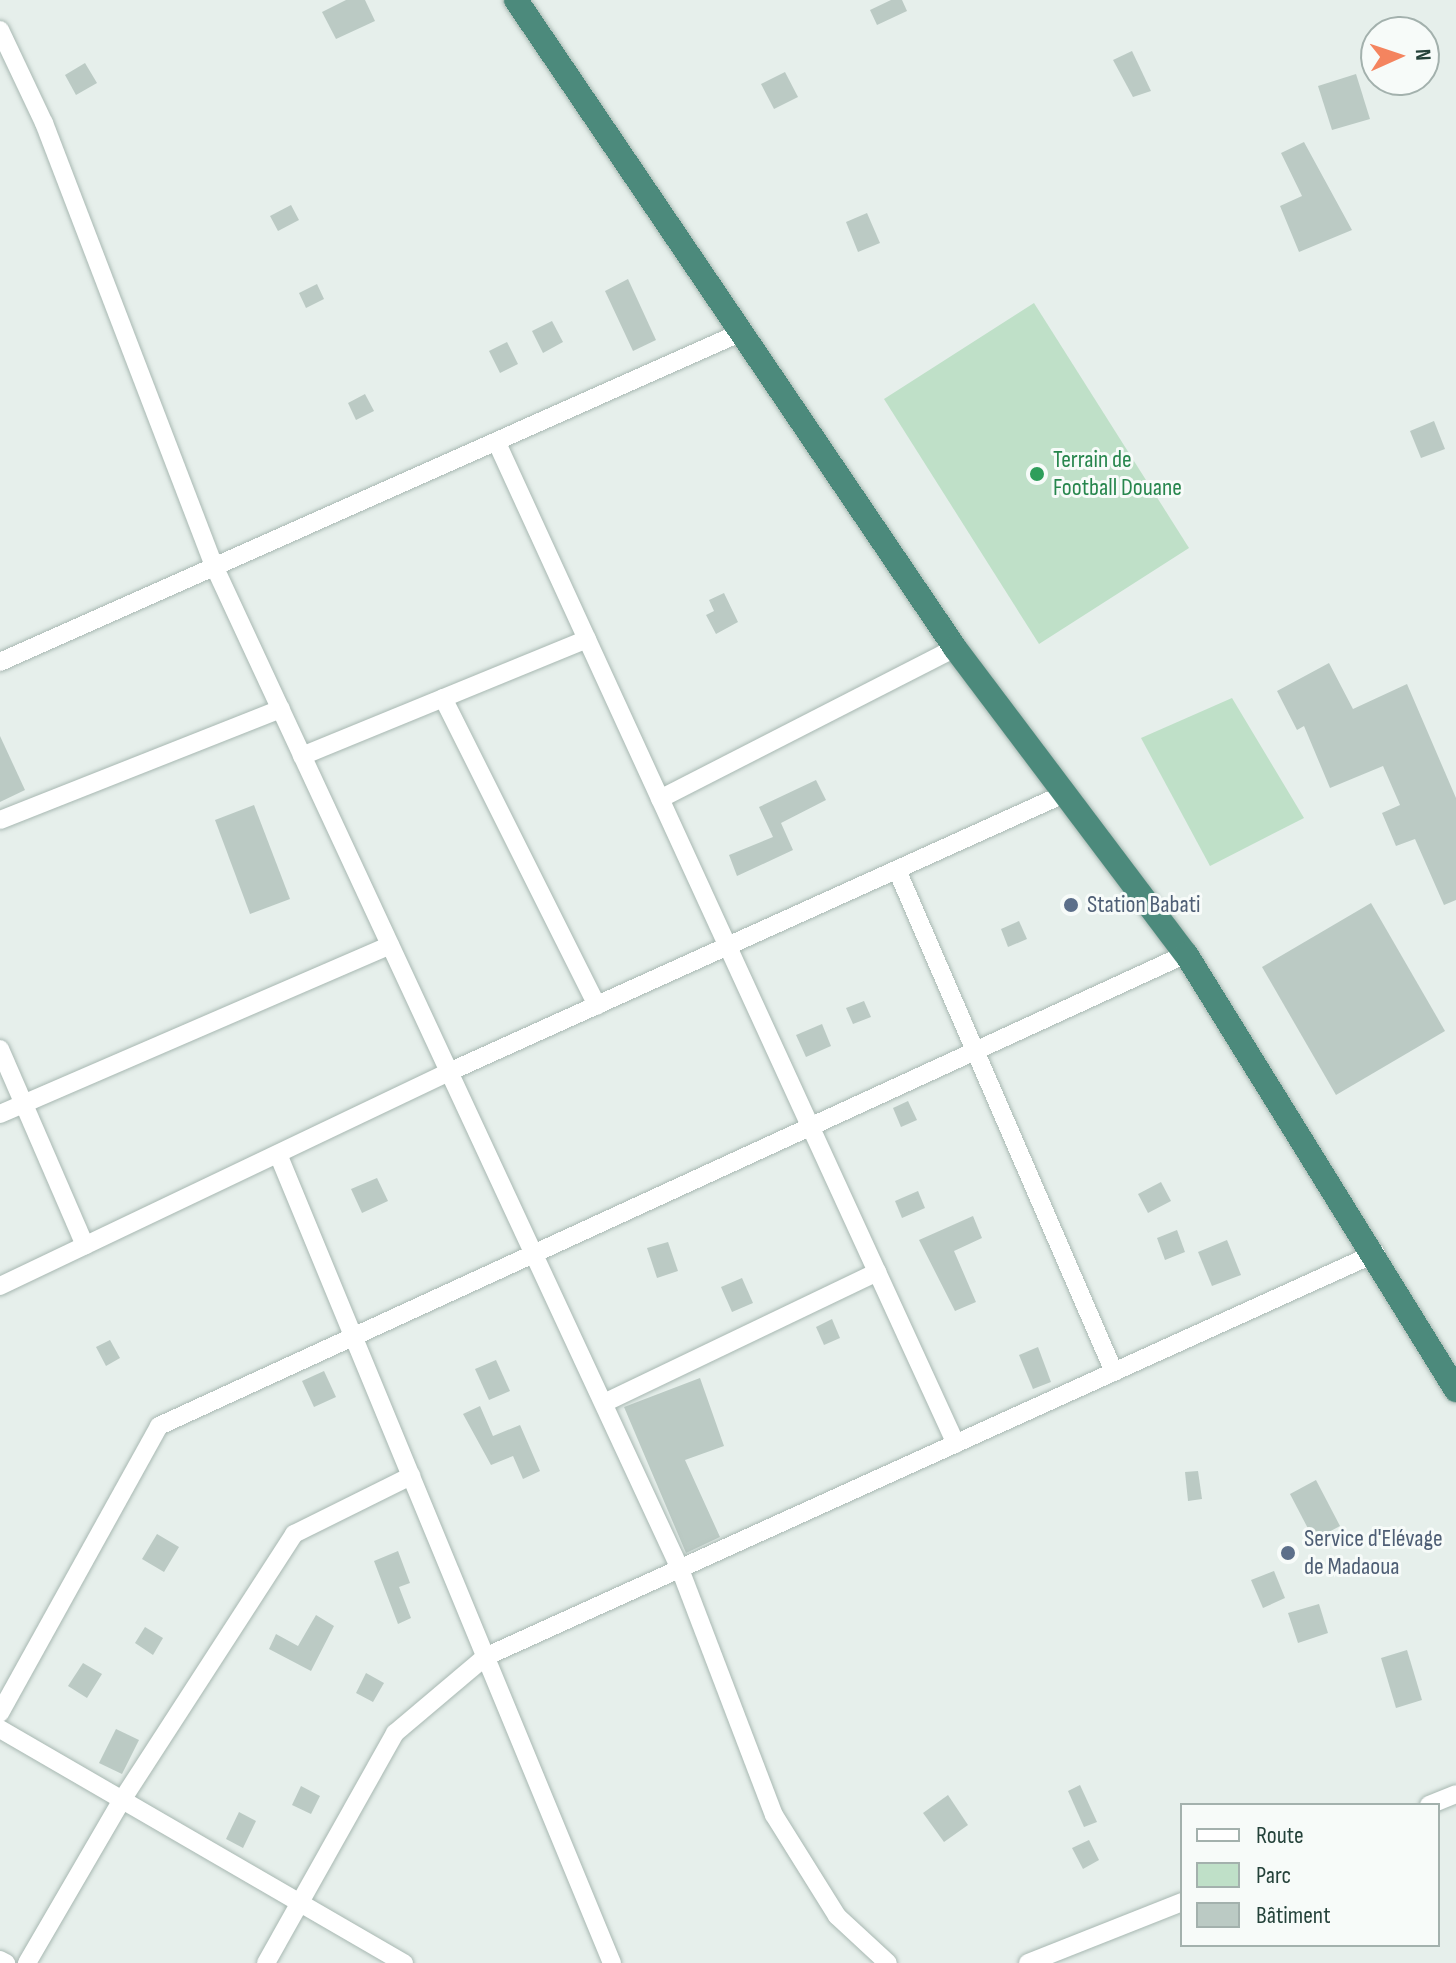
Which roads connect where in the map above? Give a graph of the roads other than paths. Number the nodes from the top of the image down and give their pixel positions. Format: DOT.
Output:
graph roads {
  1 [pos="516,0"];
  2 [pos="0,30"];
  3 [pos="744,331"];
  4 [pos="497,443"];
  5 [pos="215,568"];
  6 [pos="587,639"];
  7 [pos="955,648"];
  8 [pos="0,662"];
  9 [pos="443,698"];
  10 [pos="281,709"];
  11 [pos="302,756"];
  12 [pos="1066,793"];
  13 [pos="660,799"];
  14 [pos="0,820"];
  15 [pos="897,870"];
  16 [pos="390,945"];
  17 [pos="728,947"];
  18 [pos="1186,954"];
  19 [pos="597,1006"];
  20 [pos="0,1049"];
  21 [pos="976,1052"];
  22 [pos="449,1072"];
  23 [pos="23,1101"];
  24 [pos="0,1114"];
  25 [pos="811,1127"];
  26 [pos="278,1154"];
  27 [pos="85,1245"];
  28 [pos="1376,1253"];
  29 [pos="534,1254"];
  30 [pos="877,1272"];
  31 [pos="0,1286"];
  32 [pos="354,1337"];
  33 [pos="1114,1372"];
  34 [pos="1456,1390"];
  35 [pos="604,1403"];
  36 [pos="956,1444"];
  37 [pos="411,1476"];
  38 [pos="680,1569"];
  39 [pos="485,1657"];
  40 [pos="0,1713"];
  41 [pos="0,1729"];
  42 [pos="1456,1794"];
  43 [pos="122,1800"];
  44 [pos="1434,1803"];
  45 [pos="300,1903"];
  46 [pos="1180,1903"];
  47 [pos="0,1960"];
  48 [pos="6,1963"];
  49 [pos="27,1963"];
  50 [pos="266,1963"];
  51 [pos="404,1963"];
  52 [pos="612,1963"];
  53 [pos="888,1963"];
  54 [pos="1028,1963"];
  1 -- 3 [label="highway"];
  2 -- 5 [label="street"];
  3 -- 4 [label="street"];
  3 -- 7 [label="highway"];
  4 -- 5 [label="street"];
  4 -- 6 [label="street"];
  5 -- 8 [label="street"];
  5 -- 10 [label="street"];
  6 -- 9 [label="street"];
  6 -- 13 [label="street"];
  7 -- 12 [label="highway"];
  7 -- 13 [label="street"];
  9 -- 11 [label="street"];
  9 -- 19 [label="street"];
  10 -- 11 [label="street"];
  10 -- 14 [label="street"];
  11 -- 16 [label="street"];
  12 -- 15 [label="street"];
  12 -- 18 [label="highway"];
  13 -- 17 [label="street"];
  15 -- 17 [label="street"];
  15 -- 21 [label="street"];
  16 -- 22 [label="street"];
  16 -- 23 [label="street"];
  17 -- 19 [label="street"];
  17 -- 25 [label="street"];
  18 -- 21 [label="street"];
  18 -- 28 [label="highway"];
  19 -- 22 [label="street"];
  20 -- 23 [label="street"];
  21 -- 25 [label="street"];
  21 -- 33 [label="street"];
  22 -- 26 [label="street"];
  22 -- 29 [label="street"];
  23 -- 24 [label="street"];
  23 -- 27 [label="street"];
  25 -- 29 [label="street"];
  25 -- 30 [label="street"];
  26 -- 27 [label="street"];
  26 -- 32 [label="street"];
  27 -- 31 [label="street"];
  28 -- 33 [label="street"];
  28 -- 34 [label="highway"];
  29 -- 32 [label="street"];
  29 -- 35 [label="street"];
  30 -- 35 [label="street"];
  30 -- 36 [label="street"];
  32 -- 37 [label="street"];
  32 -- 40 [label="street"];
  33 -- 36 [label="street"];
  35 -- 38 [label="street"];
  36 -- 38 [label="street"];
  37 -- 39 [label="street"];
  37 -- 43 [label="street"];
  38 -- 39 [label="street"];
  38 -- 53 [label="street"];
  39 -- 45 [label="street"];
  39 -- 52 [label="street"];
  41 -- 43 [label="street"];
  42 -- 44 [label="street"];
  43 -- 45 [label="street"];
  43 -- 49 [label="street"];
  45 -- 50 [label="street"];
  45 -- 51 [label="street"];
  46 -- 54 [label="street"];
  47 -- 48 [label="street"];
}
